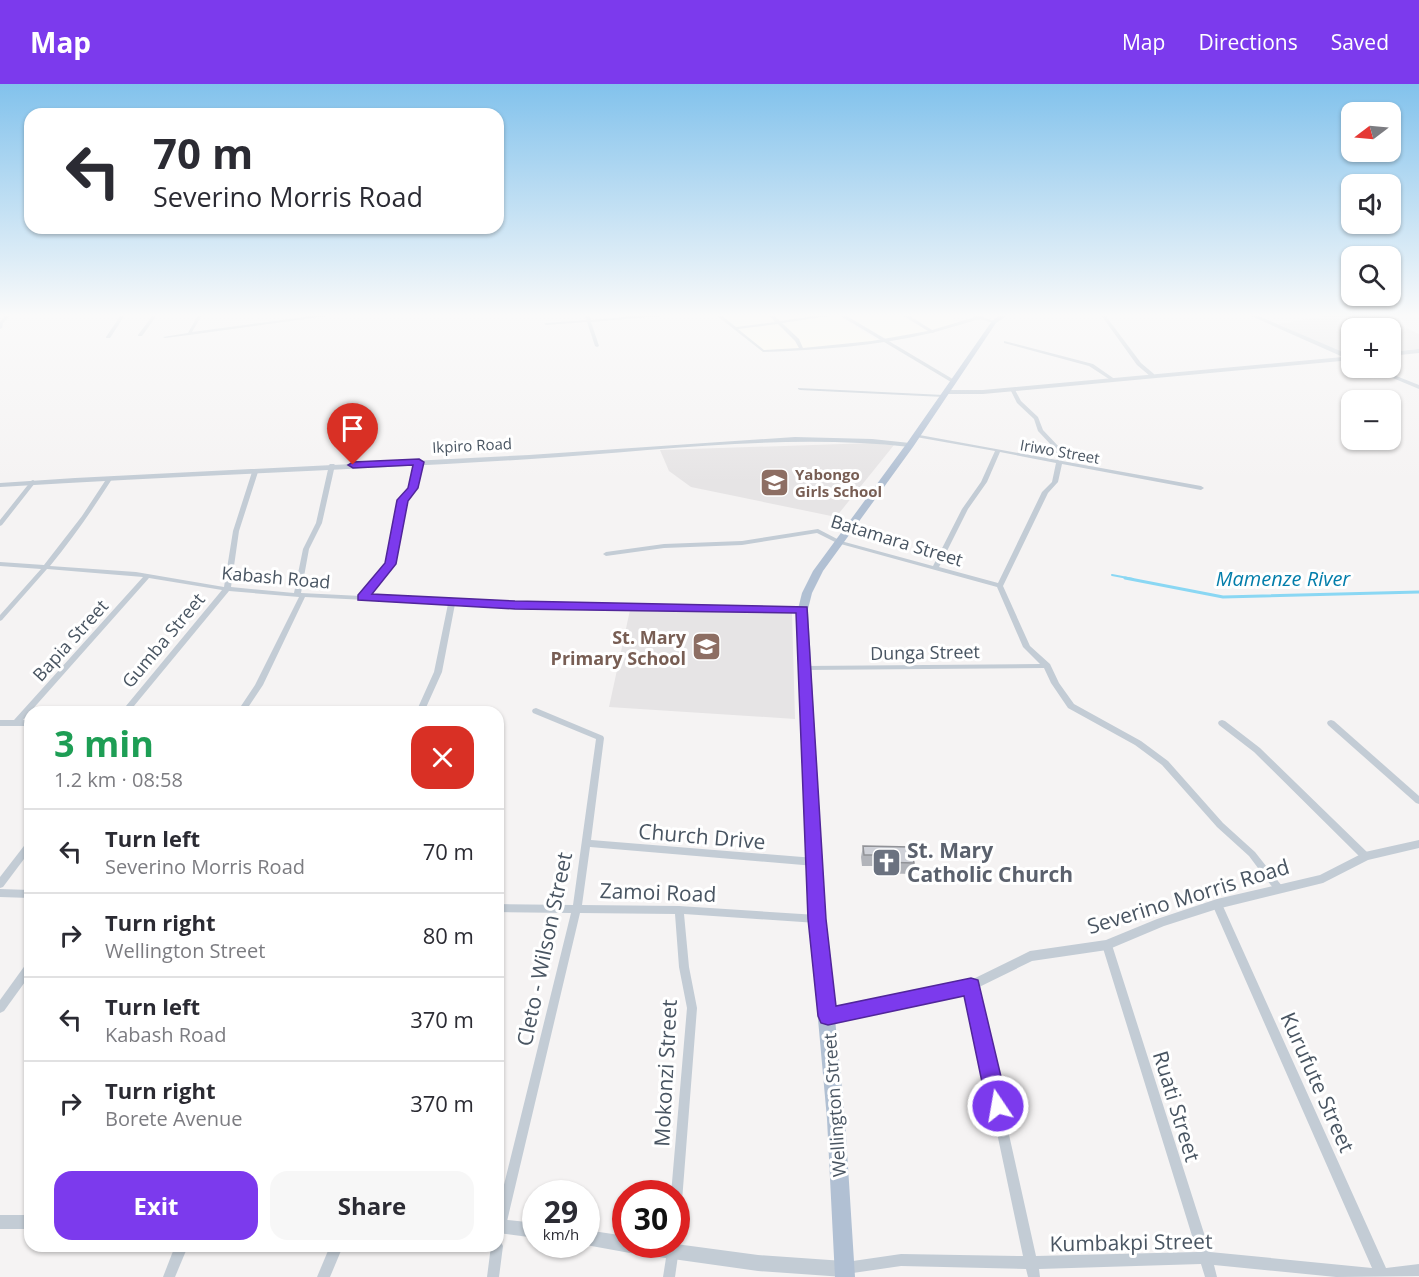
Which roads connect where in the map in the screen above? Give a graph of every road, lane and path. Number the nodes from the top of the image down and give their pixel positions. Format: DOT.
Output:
graph roads {
  1 [pos="924,371"];
  2 [pos="961,371"];
  3 [pos="1101,371"];
  4 [pos="1147,371"];
  5 [pos="1206,371"];
  6 [pos="1152,375"];
  7 [pos="1397,378"];
  8 [pos="1114,380"];
  9 [pos="1419,387"];
  10 [pos="800,389"];
  11 [pos="948,389"];
  12 [pos="1012,389"];
  13 [pos="913,440"];
  14 [pos="997,452"];
  15 [pos="419,462"];
  16 [pos="1059,463"];
  17 [pos="332,465"];
  18 [pos="255,472"];
  19 [pos="109,479"];
  20 [pos="33,482"];
  21 [pos="0,485"];
  22 [pos="1201,488"];
  23 [pos="0,524"];
  24 [pos="839,542"];
  25 [pos="606,554"];
  26 [pos="0,564"];
  27 [pos="47,568"];
  28 [pos="935,568"];
  29 [pos="147,576"];
  30 [pos="1000,586"];
  31 [pos="227,589"];
  32 [pos="300,595"];
  33 [pos="363,598"];
  34 [pos="452,601"];
  35 [pos="802,609"];
  36 [pos="0,619"];
  37 [pos="1047,666"];
  38 [pos="804,668"];
  39 [pos="31,706"];
  40 [pos="130,706"];
  41 [pos="245,706"];
  42 [pos="423,706"];
  43 [pos="536,711"];
  44 [pos="24,714"];
  45 [pos="0,723"];
  46 [pos="16,723"];
  47 [pos="24,723"];
  48 [pos="1222,723"];
  49 [pos="1331,723"];
  50 [pos="1419,801"];
  51 [pos="587,843"];
  52 [pos="1419,844"];
  53 [pos="24,852"];
  54 [pos="1365,856"];
  55 [pos="815,862"];
  56 [pos="0,884"];
  57 [pos="1279,889"];
  58 [pos="0,893"];
  59 [pos="24,894"];
  60 [pos="1217,904"];
  61 [pos="504,908"];
  62 [pos="577,908"];
  63 [pos="679,910"];
  64 [pos="817,919"];
  65 [pos="1107,945"];
  66 [pos="24,975"];
  67 [pos="971,986"];
  68 [pos="0,1008"];
  69 [pos="828,1016"];
  70 [pos="678,1180"];
  71 [pos="504,1205"];
  72 [pos="0,1222"];
  73 [pos="24,1222"];
  74 [pos="504,1229"];
  75 [pos="522,1230"];
  76 [pos="179,1252"];
  77 [pos="334,1252"];
  78 [pos="496,1252"];
  79 [pos="690,1252"];
  80 [pos="672,1258"];
  81 [pos="1204,1258"];
  82 [pos="1032,1263"];
  83 [pos="1419,1270"];
  84 [pos="845,1273"];
  85 [pos="1382,1276"];
  86 [pos="169,1277"];
  87 [pos="323,1277"];
  88 [pos="493,1277"];
  89 [pos="669,1277"];
  90 [pos="1034,1277"];
  91 [pos="1211,1277"];
  1 -- 11 [label="street"];
  2 -- 11 [label="main road, Wellington Street"];
  3 -- 8 [label="street"];
  4 -- 6 [label="street"];
  5 -- 6 [label="street"];
  6 -- 8 [label="street"];
  7 -- 9 [label="street"];
  8 -- 12 [label="street"];
  10 -- 11 [label="street"];
  11 -- 12 [label="street"];
  11 -- 13 [label="main road, Wellington Street"];
  12 -- 16 [label="street"];
  13 -- 14 [label="street, Iriwo Street"];
  13 -- 15 [label="street, Ikpiro Road"];
  13 -- 24 [label="main road, Wellington Street"];
  14 -- 16 [label="street, Iriwo Street"];
  14 -- 28 [label="street"];
  15 -- 17 [label="street, Ikpiro Road"];
  15 -- 33 [label="street"];
  16 -- 22 [label="street, Iriwo Street"];
  16 -- 30 [label="street"];
  17 -- 18 [label="street, Ikpiro Road"];
  17 -- 32 [label="street"];
  18 -- 19 [label="street, Ikpiro Road"];
  18 -- 31 [label="street"];
  19 -- 20 [label="street, Ikpiro Road"];
  19 -- 27 [label="street"];
  20 -- 21 [label="street, Ikpiro Road"];
  20 -- 23 [label="street"];
  24 -- 25 [label="street, Batamara Street"];
  24 -- 28 [label="street, Batamara Street"];
  24 -- 35 [label="main road, Wellington Street"];
  26 -- 27 [label="street, Kabash Road"];
  27 -- 29 [label="street, Kabash Road"];
  27 -- 36 [label="street"];
  28 -- 30 [label="street, Batamara Street"];
  29 -- 31 [label="street, Kabash Road"];
  29 -- 39 [label="street, Bapia Street"];
  30 -- 37 [label="street"];
  31 -- 32 [label="street, Kabash Road"];
  31 -- 40 [label="street, Gumba Street"];
  32 -- 33 [label="street, Kabash Road"];
  32 -- 41 [label="street"];
  33 -- 34 [label="street, Kabash Road"];
  34 -- 35 [label="street, Kabash Road"];
  34 -- 42 [label="street"];
  35 -- 38 [label="main road, Wellington Street"];
  37 -- 38 [label="street, Dunga Street"];
  37 -- 57 [label="street"];
  38 -- 55 [label="main road, Wellington Street"];
  43 -- 51 [label="street, Cleto - Wilson Street"];
  44 -- 46 [label="street, Bapia Street"];
  45 -- 46 [label="street"];
  46 -- 47 [label="street"];
  48 -- 54 [label="street"];
  49 -- 50 [label="street"];
  51 -- 55 [label="street, Church Drive"];
  51 -- 62 [label="street, Cleto - Wilson Street"];
  52 -- 54 [label="street, Severino Morris Road"];
  53 -- 56 [label="street"];
  54 -- 57 [label="street, Severino Morris Road"];
  55 -- 64 [label="main road, Wellington Street"];
  57 -- 60 [label="street, Severino Morris Road"];
  58 -- 59 [label="street"];
  60 -- 65 [label="street, Severino Morris Road"];
  60 -- 85 [label="street, Kurufute Street"];
  61 -- 62 [label="street, Zamoi Road"];
  62 -- 63 [label="street, Zamoi Road"];
  62 -- 71 [label="street, Cleto - Wilson Street"];
  63 -- 64 [label="street, Zamoi Road"];
  63 -- 70 [label="street, Mokonzi Street"];
  64 -- 69 [label="main road, Wellington Street"];
  65 -- 67 [label="street, Severino Morris Road"];
  65 -- 81 [label="street, Ruati Street"];
  66 -- 68 [label="street"];
  67 -- 69 [label="street, Severino Morris Road"];
  67 -- 82 [label="street"];
  69 -- 84 [label="main road, Wellington Street"];
  72 -- 73 [label="street"];
  74 -- 75 [label="street"];
  76 -- 86 [label="street"];
  77 -- 87 [label="street"];
  78 -- 88 [label="street"];
  79 -- 84 [label="street"];
  80 -- 89 [label="street"];
  81 -- 82 [label="street, Kumbakpi Street"];
  81 -- 85 [label="street, Kumbakpi Street"];
  81 -- 91 [label="street, Ruati Street"];
  82 -- 84 [label="street, Kumbakpi Street"];
  82 -- 90 [label="street"];
  83 -- 85 [label="street, Kumbakpi Street"];
}
